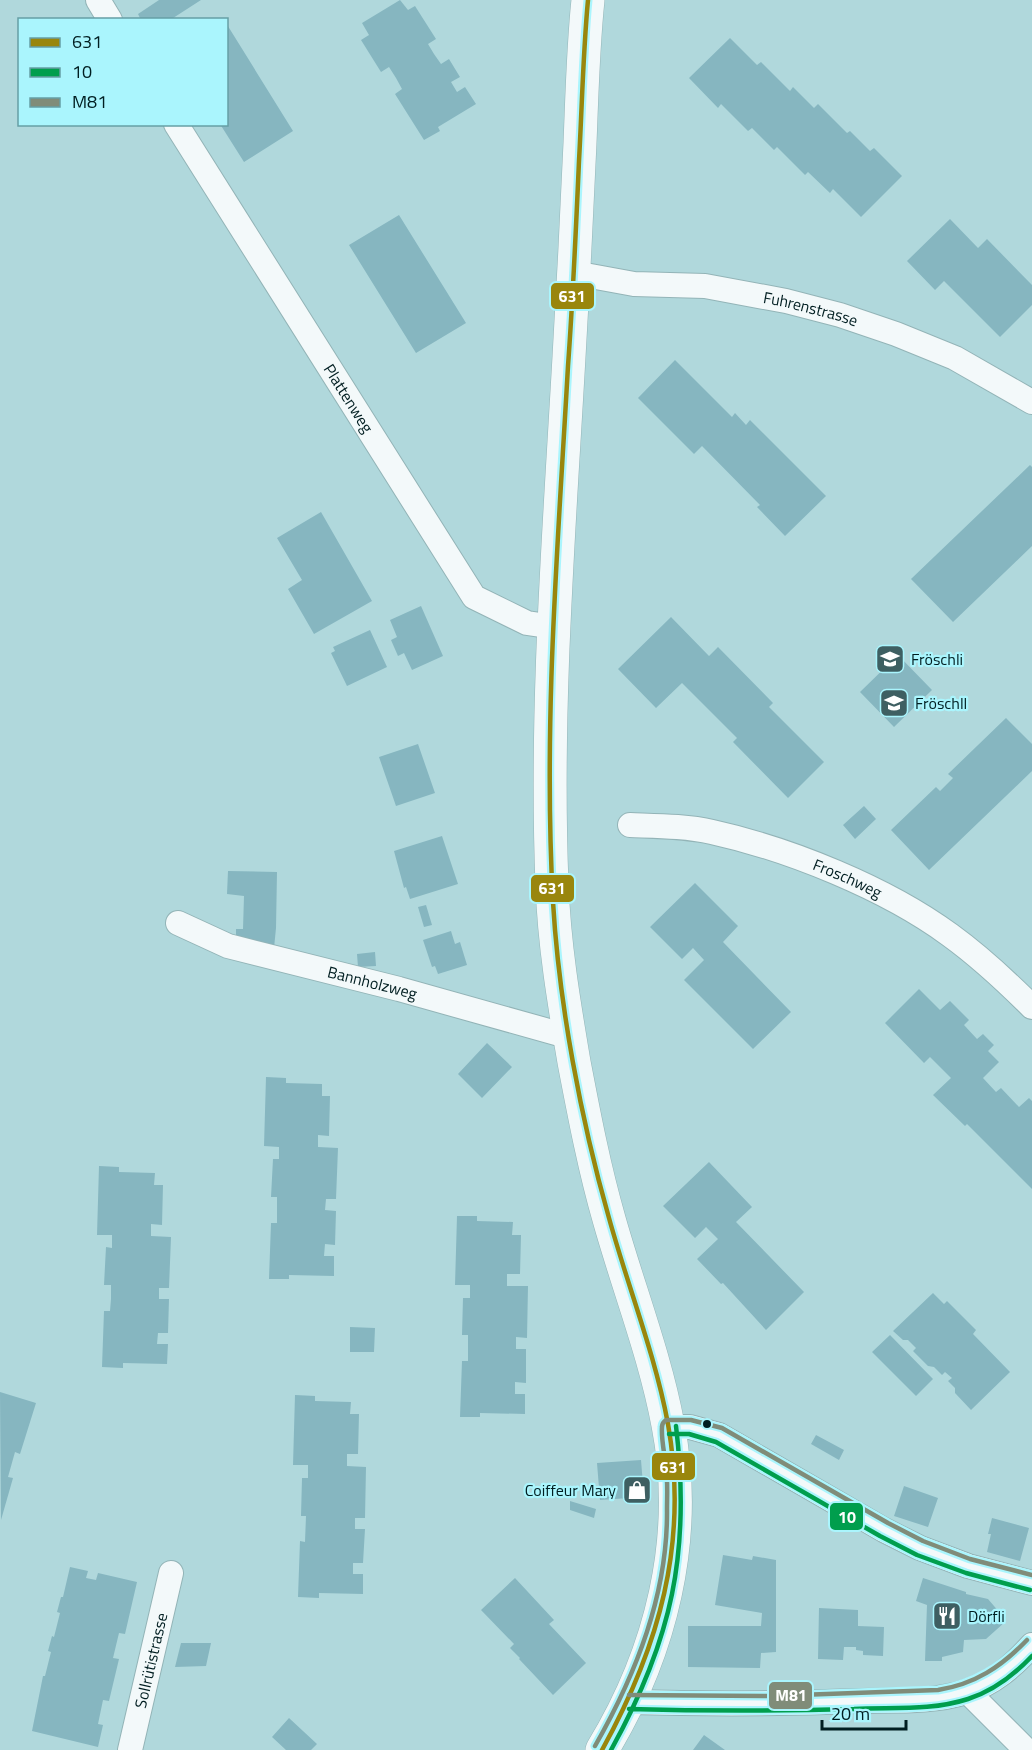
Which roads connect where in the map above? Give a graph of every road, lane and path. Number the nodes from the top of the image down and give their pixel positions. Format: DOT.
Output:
graph roads {
  1 [pos="98,0"];
  2 [pos="588,0"];
  3 [pos="109,18"];
  4 [pos="177,126"];
  5 [pos="574,273"];
  6 [pos="1032,402"];
  7 [pos="554,627"];
  8 [pos="630,825"];
  9 [pos="178,923"];
  10 [pos="1032,1008"];
  11 [pos="570,1037"];
  12 [pos="669,1427"];
  13 [pos="171,1573"];
  14 [pos="1032,1583"];
  15 [pos="1032,1645"];
  16 [pos="968,1692"];
  17 [pos="628,1702"];
  18 [pos="130,1750"];
  19 [pos="602,1750"];
  20 [pos="1026,1750"];
  1 -- 3 [label="street"];
  2 -- 5 [label="street"];
  4 -- 7 [label="street, Plattenweg"];
  5 -- 6 [label="street, Fuhrenstrasse"];
  5 -- 7 [label="street"];
  7 -- 11 [label="street"];
  8 -- 10 [label="street, Froschweg"];
  9 -- 11 [label="street, Bannholzweg"];
  11 -- 12 [label="street"];
  12 -- 14 [label="street"];
  12 -- 17 [label="street"];
  13 -- 18 [label="street, Sollrütistrasse"];
  15 -- 16 [label="street"];
  16 -- 17 [label="street"];
  16 -- 20 [label="street"];
  17 -- 19 [label="street"];
}
